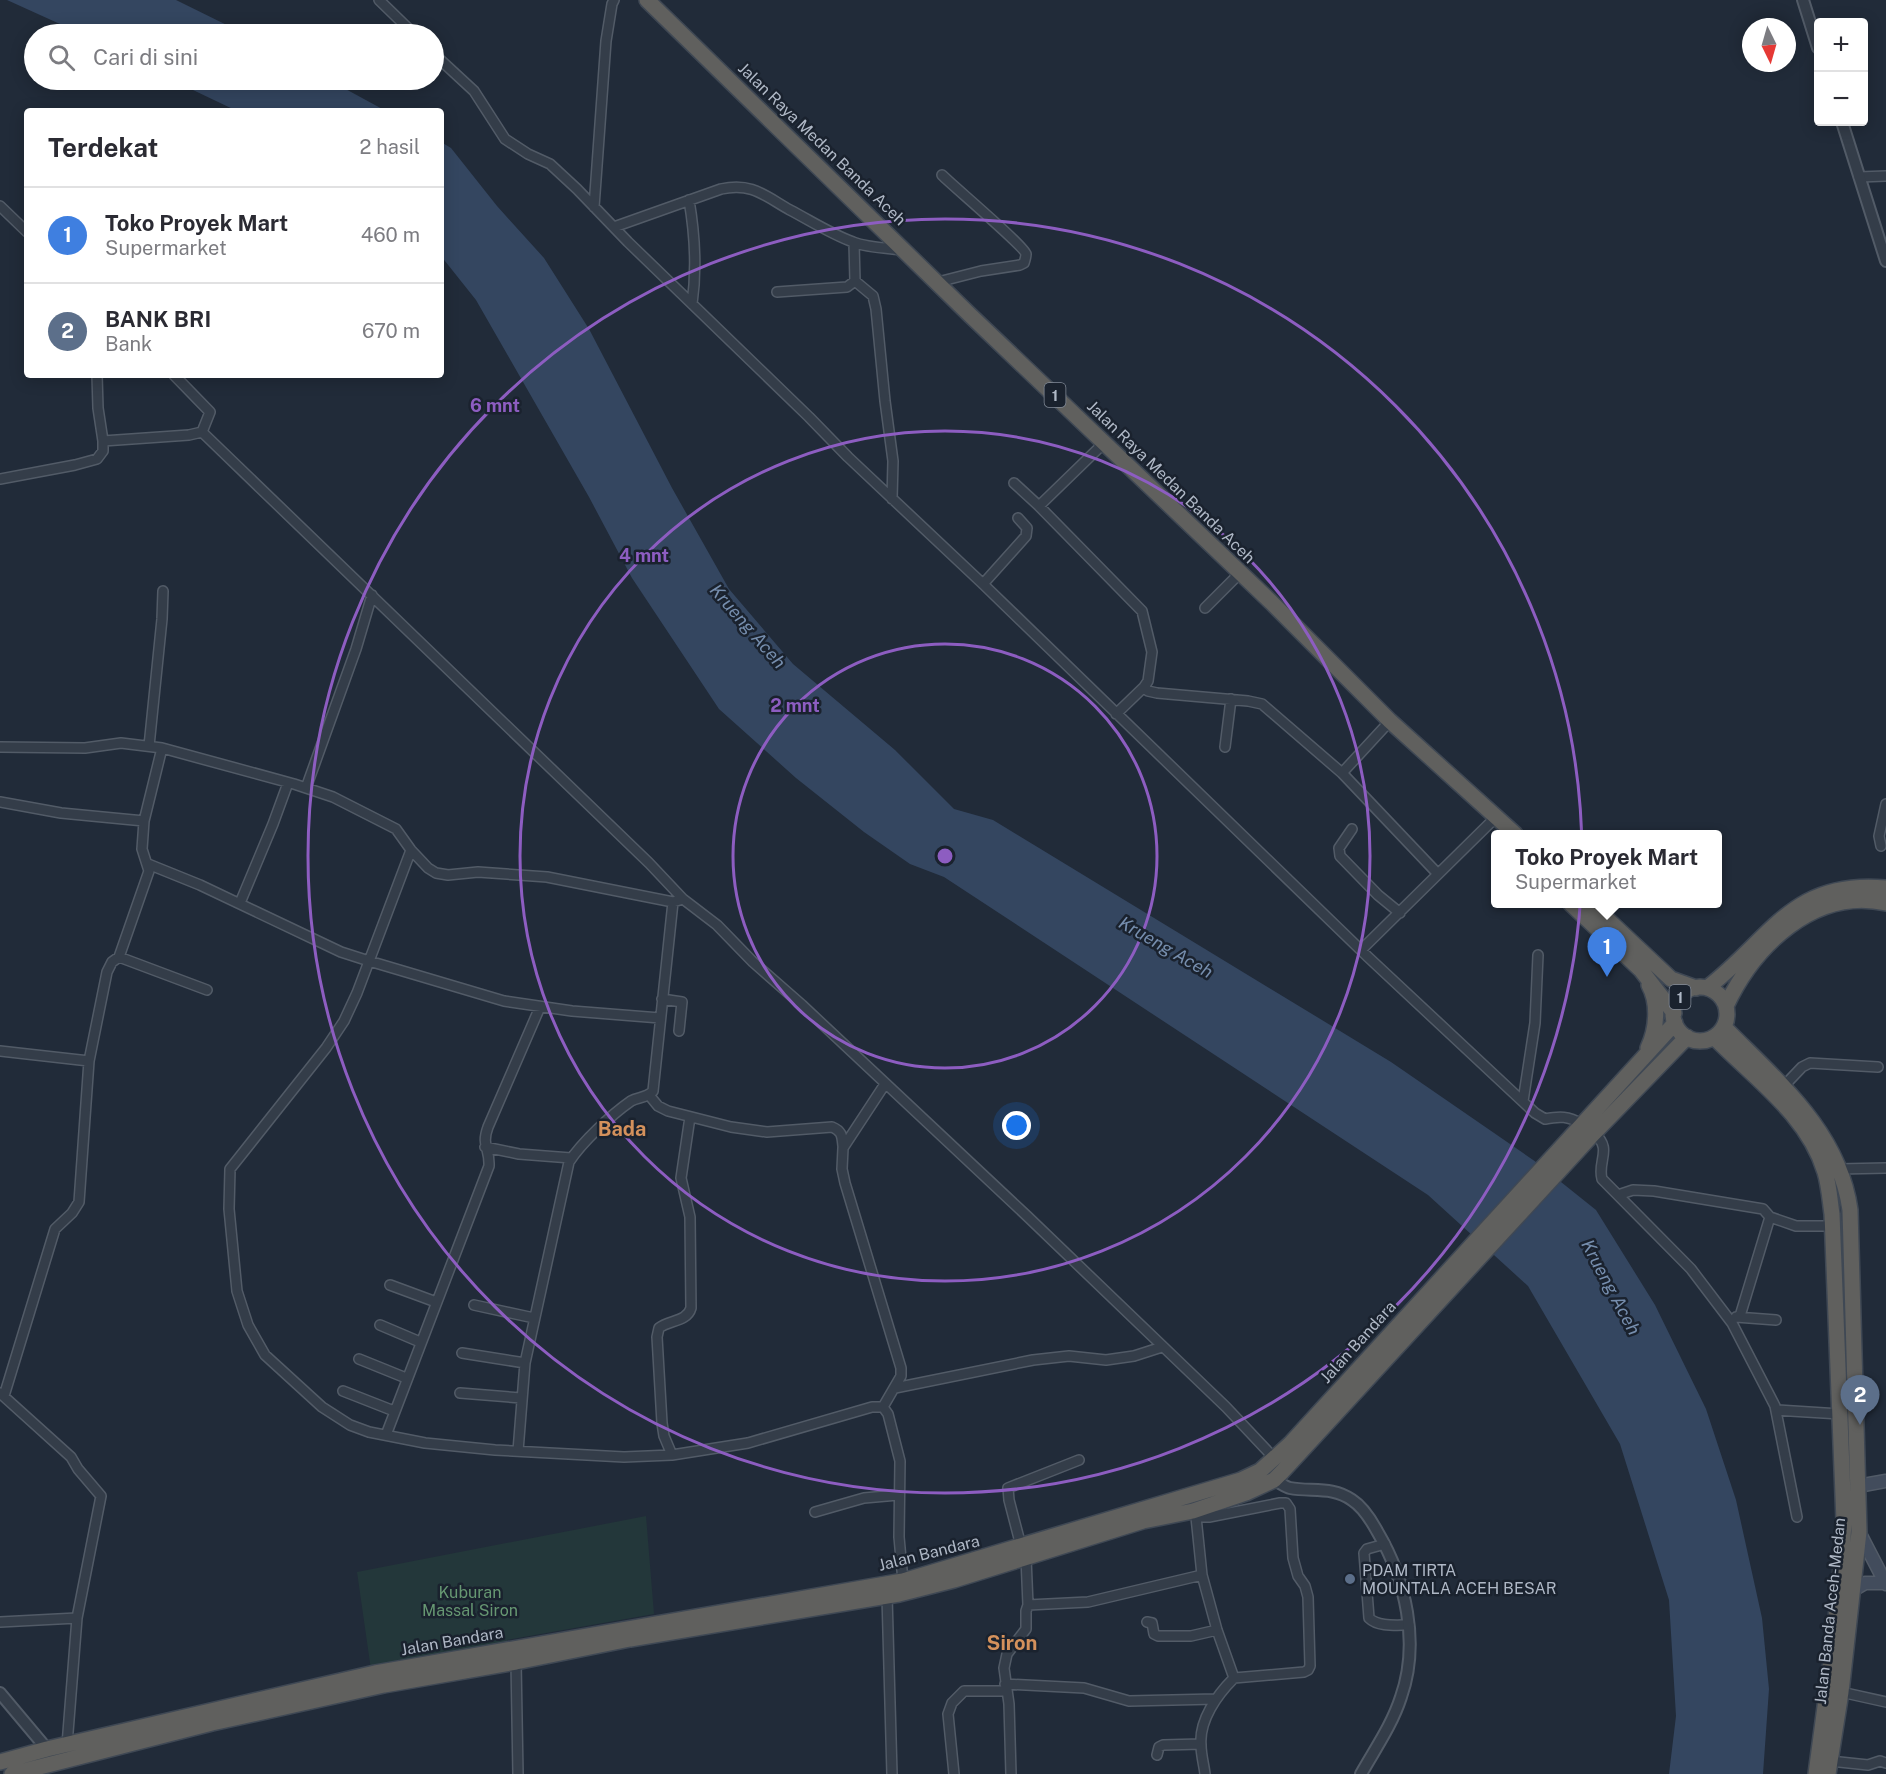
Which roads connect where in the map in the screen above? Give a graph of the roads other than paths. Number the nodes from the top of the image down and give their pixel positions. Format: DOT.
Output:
graph roads {
  1 [pos="379,0"];
  2 [pos="614,0"];
  3 [pos="647,0"];
  4 [pos="1803,0"];
  5 [pos="404,24"];
  6 [pos="1814,35"];
  7 [pos="444,63"];
  8 [pos="1843,126"];
  9 [pos="942,175"];
  10 [pos="1886,176"];
  11 [pos="1859,177"];
  12 [pos="689,200"];
  13 [pos="0,206"];
  14 [pos="594,207"];
  15 [pos="614,227"];
  16 [pos="24,229"];
  17 [pos="854,243"];
  18 [pos="906,251"];
  19 [pos="1886,261"];
  20 [pos="855,281"];
  21 [pos="938,282"];
  22 [pos="777,292"];
  23 [pos="692,304"];
  24 [pos="96,378"];
  25 [pos="177,378"];
  26 [pos="202,432"];
  27 [pos="103,441"];
  28 [pos="1104,443"];
  29 [pos="0,479"];
  30 [pos="1014,483"];
  31 [pos="892,499"];
  32 [pos="1039,506"];
  33 [pos="1018,518"];
  34 [pos="1240,573"];
  35 [pos="983,584"];
  36 [pos="163,591"];
  37 [pos="372,595"];
  38 [pos="1205,608"];
  39 [pos="1144,687"];
  40 [pos="1231,699"];
  41 [pos="1116,714"];
  42 [pos="1390,721"];
  43 [pos="0,747"];
  44 [pos="149,747"];
  45 [pos="1225,747"];
  46 [pos="162,748"];
  47 [pos="1342,773"];
  48 [pos="288,783"];
  49 [pos="306,788"];
  50 [pos="1463,789"];
  51 [pos="0,802"];
  52 [pos="1886,804"];
  53 [pos="144,821"];
  54 [pos="1491,822"];
  55 [pos="1352,829"];
  56 [pos="1499,830"];
  57 [pos="1510,830"];
  58 [pos="1881,846"];
  59 [pos="411,850"];
  60 [pos="148,864"];
  61 [pos="1438,874"];
  62 [pos="1886,888"];
  63 [pos="678,901"];
  64 [pos="240,903"];
  65 [pos="1886,903"];
  66 [pos="1576,908"];
  67 [pos="1596,908"];
  68 [pos="1400,913"];
  69 [pos="1361,950"];
  70 [pos="1538,955"];
  71 [pos="119,957"];
  72 [pos="369,961"];
  73 [pos="1641,970"];
  74 [pos="1701,988"];
  75 [pos="207,990"];
  76 [pos="662,999"];
  77 [pos="1726,1006"];
  78 [pos="540,1007"];
  79 [pos="660,1018"];
  80 [pos="1675,1018"];
  81 [pos="679,1031"];
  82 [pos="1719,1032"];
  83 [pos="1687,1037"];
  84 [pos="0,1051"];
  85 [pos="1643,1059"];
  86 [pos="89,1061"];
  87 [pos="1878,1067"];
  88 [pos="885,1084"];
  89 [pos="1784,1088"];
  90 [pos="649,1095"];
  91 [pos="1523,1101"];
  92 [pos="690,1117"];
  93 [pos="1588,1129"];
  94 [pos="485,1147"];
  95 [pos="843,1148"];
  96 [pos="571,1158"];
  97 [pos="1886,1168"];
  98 [pos="1839,1169"];
  99 [pos="1618,1195"];
  100 [pos="1770,1217"];
  101 [pos="1833,1226"];
  102 [pos="390,1285"];
  103 [pos="436,1302"];
  104 [pos="474,1305"];
  105 [pos="534,1318"];
  106 [pos="1736,1320"];
  107 [pos="1776,1320"];
  108 [pos="380,1325"];
  109 [pos="420,1341"];
  110 [pos="1162,1347"];
  111 [pos="462,1353"];
  112 [pos="359,1359"];
  113 [pos="525,1363"];
  114 [pos="406,1378"];
  115 [pos="895,1388"];
  116 [pos="343,1391"];
  117 [pos="460,1393"];
  118 [pos="2,1395"];
  119 [pos="521,1398"];
  120 [pos="883,1407"];
  121 [pos="1776,1410"];
  122 [pos="394,1411"];
  123 [pos="1840,1414"];
  124 [pos="386,1435"];
  125 [pos="518,1451"];
  126 [pos="1293,1451"];
  127 [pos="672,1455"];
  128 [pos="1274,1458"];
  129 [pos="1079,1460"];
  130 [pos="1274,1480"];
  131 [pos="1886,1481"];
  132 [pos="1858,1486"];
  133 [pos="1288,1488"];
  134 [pos="898,1495"];
  135 [pos="1286,1503"];
  136 [pos="815,1512"];
  137 [pos="1194,1514"];
  138 [pos="1141,1515"];
  139 [pos="1797,1516"];
  140 [pos="1859,1532"];
  141 [pos="1385,1544"];
  142 [pos="1024,1552"];
  143 [pos="1202,1575"];
  144 [pos="903,1581"];
  145 [pos="1886,1583"];
  146 [pos="1853,1590"];
  147 [pos="887,1596"];
  148 [pos="1028,1605"];
  149 [pos="77,1618"];
  150 [pos="0,1622"];
  151 [pos="1147,1622"];
  152 [pos="1409,1625"];
  153 [pos="1217,1630"];
  154 [pos="516,1662"];
  155 [pos="1234,1678"];
  156 [pos="1006,1688"];
  157 [pos="1841,1692"];
  158 [pos="0,1693"];
  159 [pos="1216,1699"];
  160 [pos="1886,1702"];
  161 [pos="118,1740"];
  162 [pos="1200,1744"];
  163 [pos="67,1745"];
  164 [pos="47,1749"];
  165 [pos="1157,1755"];
  166 [pos="0,1762"];
  167 [pos="1886,1763"];
  168 [pos="1824,1770"];
  169 [pos="12,1774"];
  170 [pos="518,1774"];
  171 [pos="892,1774"];
  172 [pos="954,1774"];
  173 [pos="1011,1774"];
  174 [pos="1205,1774"];
  175 [pos="1361,1774"];
  1 -- 5 [label="street"];
  2 -- 14 [label="street"];
  3 -- 18 [label="highway, Jalan Raya Medan Banda Aceh / 1"];
  4 -- 6 [label="street"];
  7 -- 14 [label="street"];
  8 -- 11 [label="street"];
  9 -- 21 [label="street"];
  10 -- 11 [label="street"];
  11 -- 19 [label="street"];
  12 -- 15 [label="street"];
  12 -- 17 [label="street"];
  12 -- 23 [label="street"];
  13 -- 16 [label="street"];
  14 -- 15 [label="street"];
  15 -- 23 [label="street"];
  17 -- 18 [label="street"];
  17 -- 20 [label="street"];
  18 -- 21 [label="highway, Jalan Raya Medan Banda Aceh / 1"];
  20 -- 22 [label="street"];
  20 -- 31 [label="street"];
  21 -- 28 [label="highway, Jalan Raya Medan Banda Aceh / 1"];
  23 -- 31 [label="street"];
  24 -- 27 [label="street"];
  25 -- 26 [label="street"];
  26 -- 27 [label="street"];
  26 -- 37 [label="street"];
  27 -- 29 [label="street"];
  28 -- 32 [label="street"];
  28 -- 34 [label="highway, Jalan Raya Medan Banda Aceh / 1"];
  30 -- 32 [label="street"];
  31 -- 35 [label="street"];
  32 -- 39 [label="street"];
  33 -- 35 [label="street"];
  34 -- 38 [label="street"];
  34 -- 42 [label="highway, Jalan Raya Medan Banda Aceh / 1"];
  35 -- 41 [label="street"];
  36 -- 44 [label="street"];
  37 -- 49 [label="street"];
  37 -- 63 [label="street"];
  39 -- 40 [label="street"];
  39 -- 41 [label="street"];
  40 -- 45 [label="street"];
  40 -- 47 [label="street"];
  41 -- 69 [label="street"];
  42 -- 47 [label="street"];
  42 -- 50 [label="highway, Jalan Raya Medan Banda Aceh / 1"];
  43 -- 44 [label="street"];
  44 -- 46 [label="street"];
  46 -- 48 [label="street"];
  46 -- 53 [label="street"];
  47 -- 61 [label="street"];
  48 -- 49 [label="street"];
  48 -- 64 [label="street"];
  49 -- 59 [label="street"];
  50 -- 54 [label="highway, Jalan Raya Medan Banda Aceh / 1"];
  50 -- 57 [label="highway, Jalan Raya Medan Banda Aceh / 1"];
  51 -- 53 [label="street"];
  52 -- 58 [label="street"];
  53 -- 60 [label="street"];
  54 -- 56 [label="highway, Jalan Raya Medan Banda Aceh / 1"];
  54 -- 61 [label="street"];
  55 -- 68 [label="street"];
  59 -- 63 [label="street"];
  59 -- 72 [label="street"];
  60 -- 64 [label="street"];
  60 -- 71 [label="street"];
  61 -- 68 [label="street"];
  62 -- 74 [label="highway"];
  63 -- 76 [label="street"];
  63 -- 88 [label="street"];
  64 -- 72 [label="street"];
  65 -- 77 [label="highway"];
  66 -- 73 [label="highway, 1"];
  67 -- 74 [label="highway, 1"];
  68 -- 69 [label="street"];
  69 -- 91 [label="street"];
  70 -- 91 [label="street"];
  71 -- 75 [label="street"];
  71 -- 86 [label="street"];
  72 -- 78 [label="street"];
  72 -- 124 [label="street"];
  73 -- 80 [label="highway, 1"];
  73 -- 85 [label="highway"];
  74 -- 77 [label="highway, 1"];
  74 -- 80 [label="highway, 1"];
  76 -- 79 [label="street"];
  76 -- 81 [label="street"];
  77 -- 82 [label="highway"];
  78 -- 79 [label="street"];
  78 -- 94 [label="street"];
  79 -- 90 [label="street"];
  80 -- 83 [label="highway, 1"];
  80 -- 85 [label="highway, Jalan Bandara"];
  82 -- 83 [label="highway"];
  82 -- 89 [label="highway, Jalan Banda Aceh-Medan"];
  82 -- 101 [label="highway, Jalan Banda Aceh-Medan"];
  83 -- 93 [label="highway, Jalan Bandara"];
  84 -- 86 [label="street"];
  85 -- 93 [label="highway, Jalan Bandara"];
  86 -- 118 [label="street"];
  87 -- 89 [label="street"];
  88 -- 95 [label="street"];
  88 -- 110 [label="street"];
  89 -- 98 [label="highway, Jalan Banda Aceh-Medan"];
  90 -- 92 [label="street"];
  90 -- 96 [label="street"];
  91 -- 93 [label="street"];
  92 -- 95 [label="street"];
  92 -- 127 [label="street"];
  93 -- 99 [label="street"];
  93 -- 126 [label="highway, Jalan Bandara"];
  94 -- 96 [label="street"];
  94 -- 103 [label="street"];
  95 -- 115 [label="street"];
  96 -- 105 [label="street"];
  97 -- 98 [label="street"];
  98 -- 132 [label="highway, Jalan Banda Aceh-Medan"];
  99 -- 100 [label="street"];
  99 -- 106 [label="street"];
  100 -- 101 [label="street"];
  100 -- 106 [label="street"];
  101 -- 123 [label="highway, Jalan Banda Aceh-Medan"];
  102 -- 103 [label="street"];
  103 -- 109 [label="street"];
  104 -- 105 [label="street"];
  105 -- 113 [label="street"];
  106 -- 107 [label="street"];
  106 -- 121 [label="street"];
  108 -- 109 [label="street"];
  109 -- 114 [label="street"];
  110 -- 115 [label="street"];
  110 -- 128 [label="street"];
  111 -- 113 [label="street"];
  112 -- 114 [label="street"];
  113 -- 119 [label="street"];
  114 -- 122 [label="street"];
  115 -- 120 [label="street"];
  116 -- 122 [label="street"];
  117 -- 119 [label="street"];
  118 -- 149 [label="street"];
  119 -- 125 [label="street"];
  120 -- 127 [label="street"];
  120 -- 134 [label="street"];
  121 -- 123 [label="street"];
  121 -- 139 [label="street"];
  122 -- 124 [label="street"];
  123 -- 168 [label="highway, Jalan Banda Aceh-Medan"];
  124 -- 125 [label="street"];
  125 -- 127 [label="street"];
  126 -- 128 [label="highway, Jalan Bandara"];
  126 -- 130 [label="highway, Jalan Bandara"];
  128 -- 138 [label="highway, Jalan Bandara"];
  129 -- 142 [label="street"];
  130 -- 133 [label="street"];
  130 -- 137 [label="highway, Jalan Bandara"];
  131 -- 132 [label="main road"];
  132 -- 140 [label="highway, Jalan Banda Aceh-Medan"];
  133 -- 135 [label="street"];
  133 -- 141 [label="street"];
  134 -- 136 [label="street"];
  134 -- 144 [label="street"];
  135 -- 137 [label="street"];
  135 -- 155 [label="street"];
  137 -- 138 [label="highway, Jalan Bandara"];
  137 -- 143 [label="street"];
  138 -- 142 [label="highway, Jalan Bandara"];
  140 -- 145 [label="main road"];
  140 -- 146 [label="highway, Jalan Banda Aceh-Medan"];
  141 -- 152 [label="street"];
  141 -- 152 [label="street"];
  142 -- 144 [label="highway, Jalan Bandara"];
  142 -- 147 [label="highway, Jalan Bandara"];
  142 -- 148 [label="street"];
  143 -- 148 [label="street"];
  143 -- 153 [label="street"];
  144 -- 161 [label="highway, Jalan Bandara"];
  145 -- 146 [label="main road"];
  146 -- 157 [label="highway, Jalan Banda Aceh-Medan"];
  147 -- 154 [label="highway, Jalan Bandara"];
  147 -- 171 [label="street"];
  148 -- 156 [label="street"];
  149 -- 150 [label="street"];
  149 -- 163 [label="street"];
  151 -- 153 [label="street"];
  152 -- 175 [label="street"];
  153 -- 155 [label="street"];
  154 -- 161 [label="highway, Jalan Bandara"];
  154 -- 170 [label="street"];
  155 -- 159 [label="street"];
  156 -- 159 [label="street"];
  156 -- 172 [label="street"];
  156 -- 173 [label="street"];
  157 -- 160 [label="street"];
  157 -- 168 [label="highway, Jalan Banda Aceh-Medan"];
  158 -- 164 [label="street"];
  159 -- 162 [label="street"];
  161 -- 163 [label="highway, Jalan Bandara"];
  161 -- 169 [label="highway, Jalan Bandara"];
  162 -- 165 [label="street"];
  162 -- 174 [label="street"];
  163 -- 164 [label="highway, Jalan Bandara"];
  164 -- 166 [label="highway, Jalan Bandara"];
  167 -- 168 [label="street"];
}
